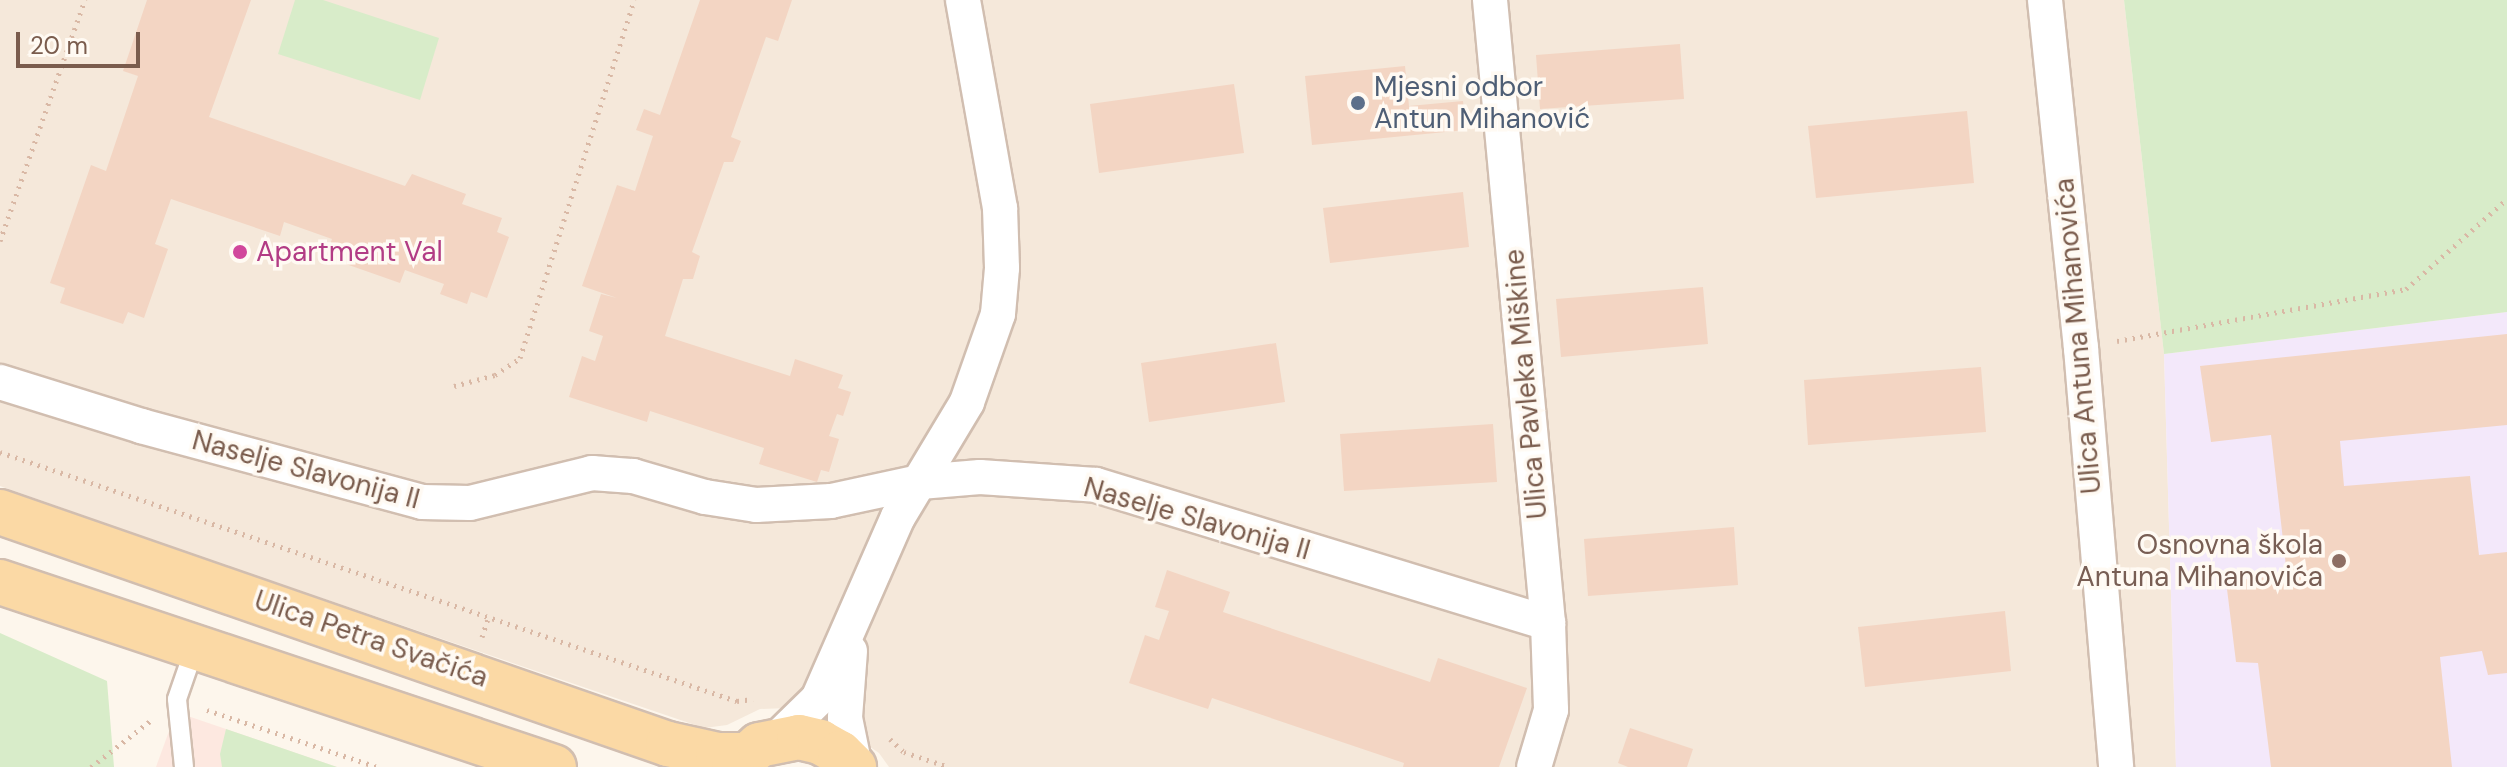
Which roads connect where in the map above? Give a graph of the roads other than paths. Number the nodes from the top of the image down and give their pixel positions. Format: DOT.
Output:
graph roads {
  1 [pos="963,0"];
  2 [pos="1490,0"];
  3 [pos="2045,0"];
  4 [pos="0,382"];
  5 [pos="920,482"];
  6 [pos="0,512"];
  7 [pos="0,582"];
  8 [pos="854,623"];
  9 [pos="1548,623"];
  10 [pos="195,647"];
  11 [pos="756,740"];
  12 [pos="184,767"];
  13 [pos="554,767"];
  14 [pos="854,767"];
  15 [pos="1534,767"];
  16 [pos="2116,767"];
  1 -- 5 [label="street"];
  2 -- 9 [label="street, Ulica Pavleka Miškine"];
  3 -- 16 [label="street, Ulica Antuna Mihanovića"];
  4 -- 5 [label="street, Naselje Slavonija II"];
  5 -- 8 [label="street"];
  5 -- 9 [label="street, Naselje Slavonija II"];
  6 -- 11 [label="main road, Ulica Petra Svačića"];
  7 -- 10 [label="main road"];
  8 -- 11 [label="street"];
  8 -- 14 [label="street"];
  9 -- 15 [label="street, Ulica Pavleka Miškine"];
  10 -- 12 [label="lane"];
  10 -- 13 [label="main road"];
  11 -- 14 [label="main road, Ulica Petra Svačića"];
}
